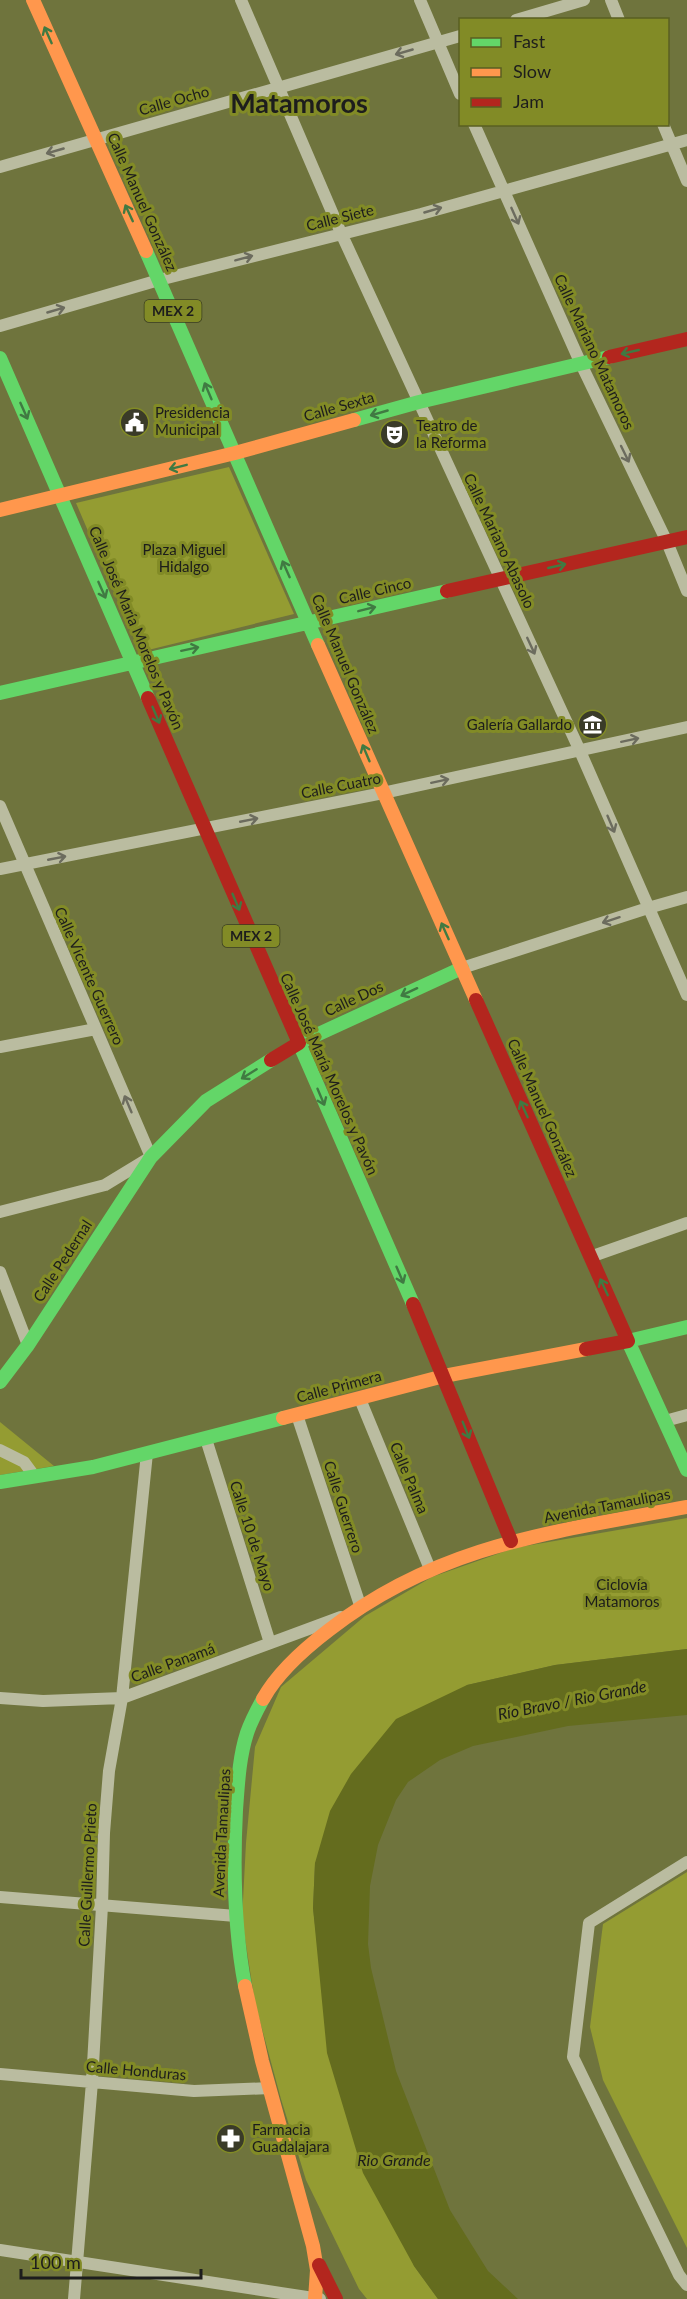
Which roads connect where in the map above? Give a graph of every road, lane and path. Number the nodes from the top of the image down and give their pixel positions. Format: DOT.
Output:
graph roads {
  1 [pos="33,0"];
  2 [pos="241,0"];
  3 [pos="420,0"];
  4 [pos="584,0"];
  5 [pos="611,0"];
  6 [pos="523,18"];
  7 [pos="618,18"];
  8 [pos="459,36"];
  9 [pos="437,42"];
  10 [pos="279,87"];
  11 [pos="459,92"];
  12 [pos="475,126"];
  13 [pos="664,126"];
  14 [pos="95,140"];
  15 [pos="687,140"];
  16 [pos="671,144"];
  17 [pos="0,167"];
  18 [pos="687,181"];
  19 [pos="504,190"];
  20 [pos="341,233"];
  21 [pos="159,280"];
  22 [pos="0,326"];
  23 [pos="687,339"];
  24 [pos="0,358"];
  25 [pos="581,364"];
  26 [pos="419,402"];
  27 [pos="235,453"];
  28 [pos="61,496"];
  29 [pos="0,510"];
  30 [pos="687,537"];
  31 [pos="667,542"];
  32 [pos="500,579"];
  33 [pos="687,591"];
  34 [pos="310,623"];
  35 [pos="133,661"];
  36 [pos="0,693"];
  37 [pos="687,728"];
  38 [pos="580,751"];
  39 [pos="382,793"];
  40 [pos="0,806"];
  41 [pos="205,829"];
  42 [pos="24,864"];
  43 [pos="0,869"];
  44 [pos="687,897"];
  45 [pos="648,908"];
  46 [pos="462,968"];
  47 [pos="687,995"];
  48 [pos="96,1029"];
  49 [pos="298,1042"];
  50 [pos="0,1047"];
  51 [pos="151,1157"];
  52 [pos="0,1212"];
  53 [pos="687,1223"];
  54 [pos="590,1257"];
  55 [pos="0,1272"];
  56 [pos="687,1327"];
  57 [pos="628,1341"];
  58 [pos="28,1345"];
  59 [pos="444,1376"];
  60 [pos="0,1382"];
  61 [pos="360,1399"];
  62 [pos="297,1415"];
  63 [pos="687,1415"];
  64 [pos="665,1421"];
  65 [pos="206,1439"];
  66 [pos="0,1450"];
  67 [pos="147,1453"];
  68 [pos="687,1470"];
  69 [pos="35,1477"];
  70 [pos="0,1482"];
  71 [pos="687,1507"];
  72 [pos="511,1540"];
  73 [pos="430,1569"];
  74 [pos="355,1611"];
  75 [pos="270,1643"];
  76 [pos="0,1698"];
  77 [pos="122,1698"];
  78 [pos="687,1862"];
  79 [pos="0,1897"];
  80 [pos="102,1906"];
  81 [pos="236,1916"];
  82 [pos="0,2073"];
  83 [pos="92,2082"];
  84 [pos="270,2088"];
  85 [pos="0,2250"];
  86 [pos="314,2253"];
  87 [pos="76,2262"];
  88 [pos="687,2285"];
  89 [pos="74,2299"];
  90 [pos="317,2299"];
  91 [pos="336,2299"];
  14 -- 1 [label="main road, Calle Manuel González / MEX 2, one-way"];
  2 -- 10 [label="street, Calle Mariano Abasolo"];
  3 -- 9 [label="street"];
  4 -- 6 [label="street"];
  5 -- 7 [label="street"];
  8 -- 9 [label="street, Calle Ocho"];
  9 -- 10 [label="street, Calle Ocho, one-way"];
  9 -- 11 [label="street"];
  10 -- 14 [label="street, Calle Ocho"];
  10 -- 20 [label="street, Calle Mariano Abasolo"];
  12 -- 19 [label="street, Calle Mariano Matamoros"];
  13 -- 16 [label="street"];
  14 -- 17 [label="street, Calle Ocho, one-way"];
  21 -- 14 [label="main road, Calle Manuel González / MEX 2, one-way"];
  15 -- 16 [label="street, Calle Siete"];
  16 -- 18 [label="street"];
  16 -- 19 [label="street, Calle Siete"];
  20 -- 19 [label="street, Calle Siete, one-way"];
  19 -- 25 [label="street, Calle Mariano Matamoros, one-way"];
  21 -- 20 [label="street, Calle Siete, one-way"];
  20 -- 26 [label="street, Calle Mariano Abasolo"];
  22 -- 21 [label="street, Calle Siete, one-way"];
  27 -- 21 [label="main road, Calle Manuel González / MEX 2, one-way"];
  23 -- 25 [label="main road, Calle Sexta, one-way"];
  24 -- 28 [label="main road, Calle José María Morelos y Pavón / MEX 2, one-way"];
  25 -- 26 [label="main road, Calle Sexta"];
  25 -- 31 [label="street, Calle Mariano Matamoros, one-way"];
  26 -- 27 [label="main road, Calle Sexta, one-way"];
  26 -- 32 [label="street, Calle Mariano Abasolo"];
  27 -- 28 [label="main road, Calle Sexta, one-way"];
  34 -- 27 [label="main road, Calle Manuel González / MEX 2, one-way"];
  28 -- 29 [label="main road, Calle Sexta"];
  28 -- 35 [label="main road, Calle José María Morelos y Pavón / MEX 2, one-way"];
  30 -- 31 [label="main road, Calle Cinco"];
  32 -- 31 [label="main road, Calle Cinco, one-way"];
  31 -- 33 [label="street, Calle Mariano Matamoros"];
  34 -- 32 [label="main road, Calle Cinco, one-way"];
  32 -- 38 [label="street, Calle Mariano Abasolo, one-way"];
  35 -- 34 [label="main road, Calle Cinco, one-way"];
  39 -- 34 [label="main road, Calle Manuel González, one-way"];
  35 -- 36 [label="main road, Calle Cinco"];
  35 -- 41 [label="main road, Calle José María Morelos y Pavón / MEX 2, one-way"];
  38 -- 37 [label="street, Calle Cuatro, one-way"];
  39 -- 38 [label="street, Calle Cuatro, one-way"];
  38 -- 45 [label="street, Calle Mariano Abasolo, one-way"];
  41 -- 39 [label="street, Calle Cuatro, one-way"];
  46 -- 39 [label="main road, Calle Manuel González, one-way"];
  40 -- 42 [label="street, Calle Vicente Guerrero"];
  42 -- 41 [label="street, Calle Cuatro, one-way"];
  41 -- 49 [label="main road, Calle José María Morelos y Pavón / MEX 2, one-way"];
  42 -- 43 [label="street, Calle Cuatro"];
  42 -- 48 [label="street, Calle Vicente Guerrero"];
  44 -- 45 [label="street, Calle Dos"];
  45 -- 46 [label="street, Calle Dos, one-way"];
  45 -- 47 [label="street, Calle Mariano Abasolo"];
  46 -- 49 [label="main road, Calle Dos, one-way"];
  54 -- 46 [label="main road, Calle Manuel González, one-way"];
  48 -- 50 [label="street"];
  51 -- 48 [label="street, Calle Vicente Guerrero, one-way"];
  49 -- 51 [label="main road, Calle Dos, one-way"];
  49 -- 59 [label="main road, Calle José María Morelos y Pavón, one-way"];
  51 -- 52 [label="street, Calle Dos"];
  51 -- 58 [label="main road, Calle Pedernal"];
  53 -- 54 [label="street"];
  57 -- 54 [label="main road, Calle Manuel González, one-way"];
  55 -- 58 [label="street"];
  56 -- 57 [label="main road, Calle Primera"];
  57 -- 59 [label="main road, Calle Primera"];
  57 -- 64 [label="main road, Calle Manuel González"];
  58 -- 60 [label="main road, Calle Pedernal"];
  59 -- 61 [label="main road, Calle Primera"];
  59 -- 72 [label="main road, Calle José María Morelos y Pavón, one-way"];
  61 -- 62 [label="main road, Calle Primera"];
  61 -- 73 [label="street, Calle Palma"];
  62 -- 65 [label="main road, Calle Primera"];
  62 -- 74 [label="street, Calle Guerrero"];
  63 -- 64 [label="street"];
  64 -- 68 [label="main road, Calle Manuel González"];
  65 -- 67 [label="main road, Calle Primera"];
  65 -- 75 [label="street, Calle 10 de Mayo"];
  66 -- 69 [label="street"];
  67 -- 69 [label="main road, Calle Primera"];
  67 -- 77 [label="street, Calle Guillermo Prieto"];
  69 -- 70 [label="main road, Calle Primera"];
  71 -- 72 [label="main road, Avenida Tamaulipas"];
  72 -- 73 [label="main road, Avenida Tamaulipas"];
  73 -- 74 [label="main road, Avenida Tamaulipas"];
  74 -- 75 [label="street, Calle Panamá"];
  74 -- 81 [label="main road, Avenida Tamaulipas"];
  75 -- 77 [label="street, Calle Panamá"];
  76 -- 77 [label="street, Calle Panamá"];
  77 -- 80 [label="street, Calle Guillermo Prieto"];
  78 -- 88 [label="street"];
  79 -- 80 [label="street"];
  80 -- 81 [label="street"];
  80 -- 83 [label="street, Calle Guillermo Prieto"];
  81 -- 84 [label="main road, Avenida Tamaulipas"];
  82 -- 83 [label="street, Calle Honduras"];
  83 -- 84 [label="street, Calle Honduras"];
  83 -- 87 [label="street, Calle Guillermo Prieto"];
  84 -- 86 [label="main road, Avenida Tamaulipas"];
  85 -- 87 [label="street"];
  86 -- 90 [label="main road, Avenida Tamaulipas"];
  86 -- 91 [label="main road"];
  87 -- 89 [label="street, Calle Guillermo Prieto"];
  87 -- 90 [label="street"];
}
